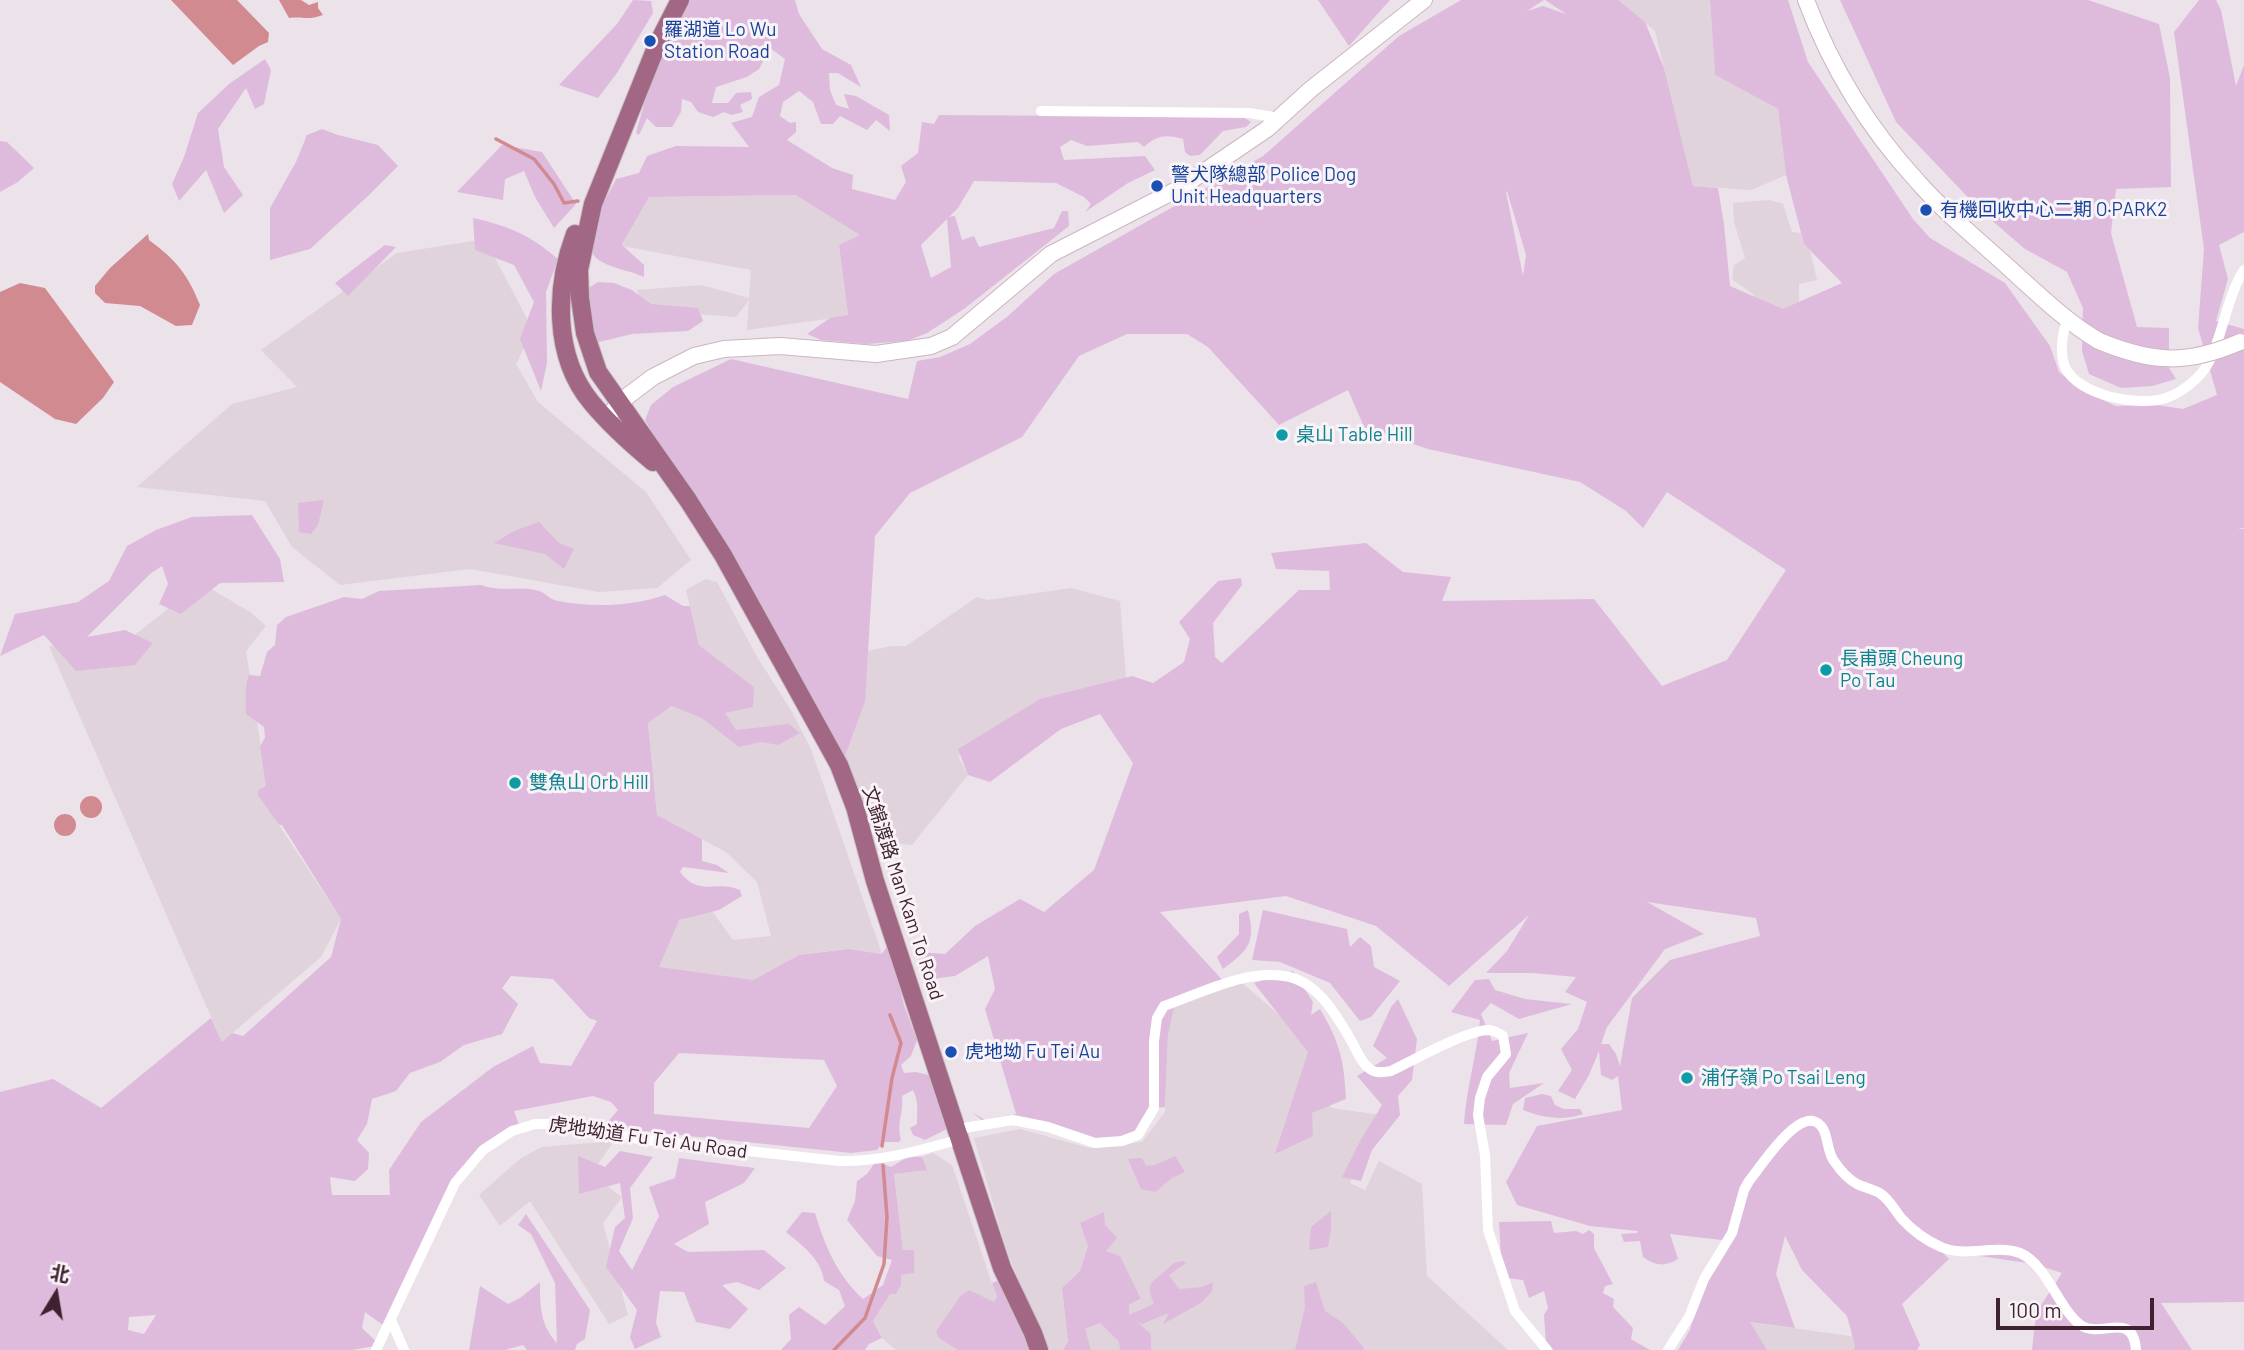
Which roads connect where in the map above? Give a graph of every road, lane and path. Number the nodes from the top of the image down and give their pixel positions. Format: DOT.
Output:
graph roads {
  1 [pos="680,0"];
  2 [pos="1424,0"];
  3 [pos="1806,0"];
  4 [pos="1041,111"];
  5 [pos="1279,118"];
  6 [pos="593,204"];
  7 [pos="2244,270"];
  8 [pos="2067,320"];
  9 [pos="2242,340"];
  10 [pos="619,404"];
  11 [pos="605,418"];
  12 [pos="669,475"];
  13 [pos="959,1134"];
  14 [pos="391,1320"];
  15 [pos="376,1350"];
  16 [pos="404,1350"];
  17 [pos="1039,1350"];
  18 [pos="1547,1350"];
  19 [pos="1668,1350"];
  20 [pos="2136,1350"];
  1 -- 6 [label="main road, 文錦渡路 Man Kam To Road"];
  2 -- 5 [label="street"];
  3 -- 8 [label="street"];
  4 -- 5 [label="street"];
  5 -- 10 [label="street"];
  6 -- 10 [label="main road, 文錦渡路 Man Kam To Road"];
  6 -- 11 [label="main road, 文錦渡路 Man Kam To Road"];
  7 -- 8 [label="street"];
  8 -- 9 [label="street, bridge"];
  10 -- 11 [label="street"];
  10 -- 12 [label="main road, 文錦渡路 Man Kam To Road"];
  11 -- 12 [label="main road, 文錦渡路 Man Kam To Road"];
  12 -- 13 [label="main road, 文錦渡路 Man Kam To Road"];
  13 -- 14 [label="street, 虎地坳道 Fu Tei Au Road"];
  13 -- 17 [label="main road, 文錦渡路 Man Kam To Road"];
  13 -- 18 [label="street, 虎地坳道 Fu Tei Au Road"];
  14 -- 15 [label="street, 虎地坳道 Fu Tei Au Road"];
  14 -- 16 [label="street"];
  19 -- 20 [label="street"];
}
